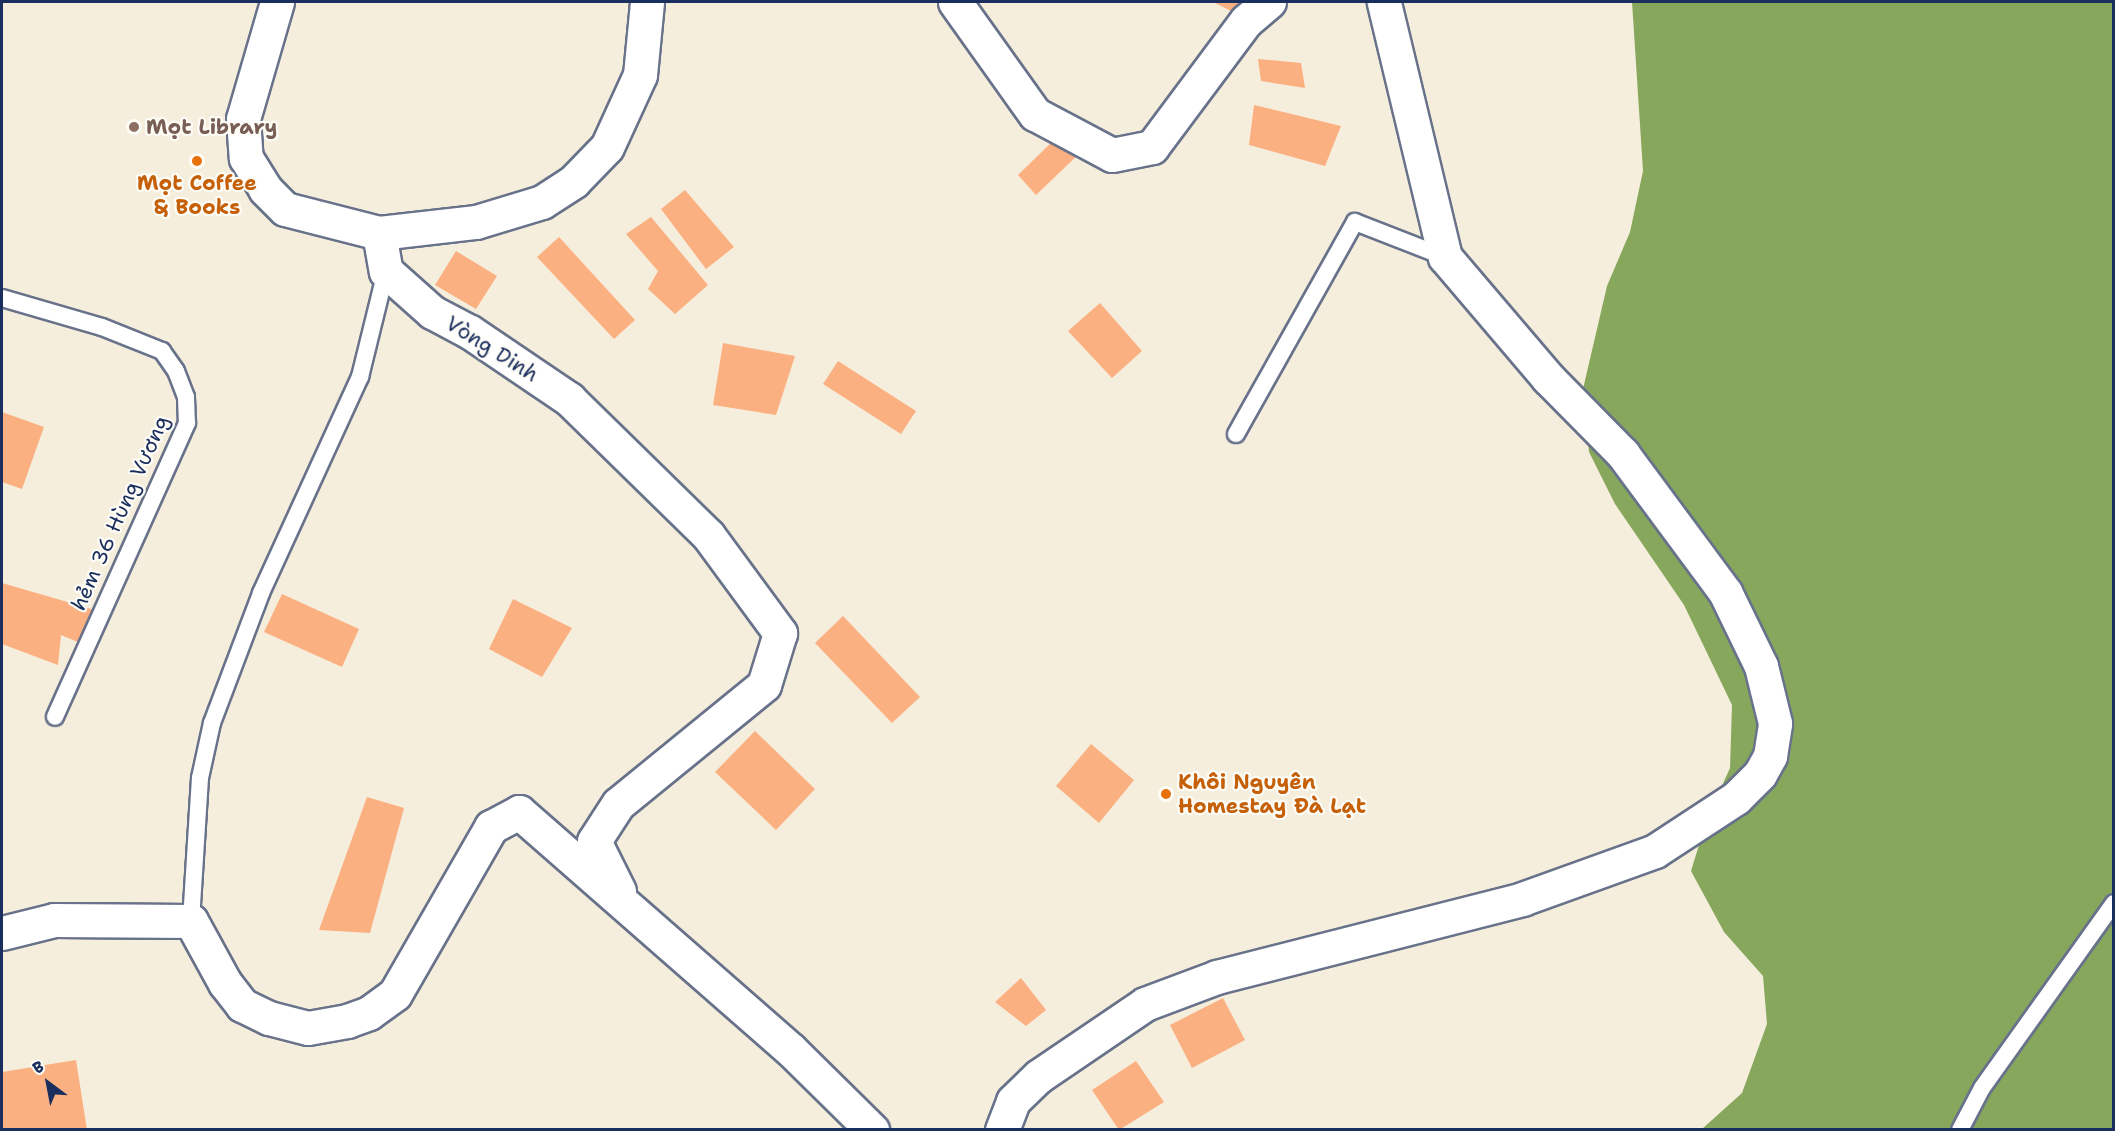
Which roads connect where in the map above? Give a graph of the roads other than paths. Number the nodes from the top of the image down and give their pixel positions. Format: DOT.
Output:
graph roads {
  1 [pos="277,2"];
  2 [pos="647,2"];
  3 [pos="955,2"];
  4 [pos="1269,2"];
  5 [pos="1384,2"];
  6 [pos="379,233"];
  7 [pos="1445,257"];
  8 [pos="386,271"];
  9 [pos="2,298"];
  10 [pos="1236,434"];
  11 [pos="55,717"];
  12 [pos="2114,903"];
  13 [pos="625,905"];
  14 [pos="191,921"];
  15 [pos="2,933"];
  16 [pos="872,1130"];
  17 [pos="1002,1130"];
  18 [pos="1960,1130"];
  1 -- 6 [label="street"];
  2 -- 6 [label="street"];
  3 -- 4 [label="street"];
  5 -- 7 [label="street"];
  6 -- 8 [label="street"];
  7 -- 10 [label="lane"];
  7 -- 17 [label="street"];
  8 -- 13 [label="street, Vòng Dinh"];
  8 -- 14 [label="lane"];
  9 -- 11 [label="lane, hẻm 36 Hùng Vương"];
  12 -- 18 [label="lane"];
  13 -- 14 [label="street"];
  13 -- 16 [label="street"];
  14 -- 15 [label="street"];
}
